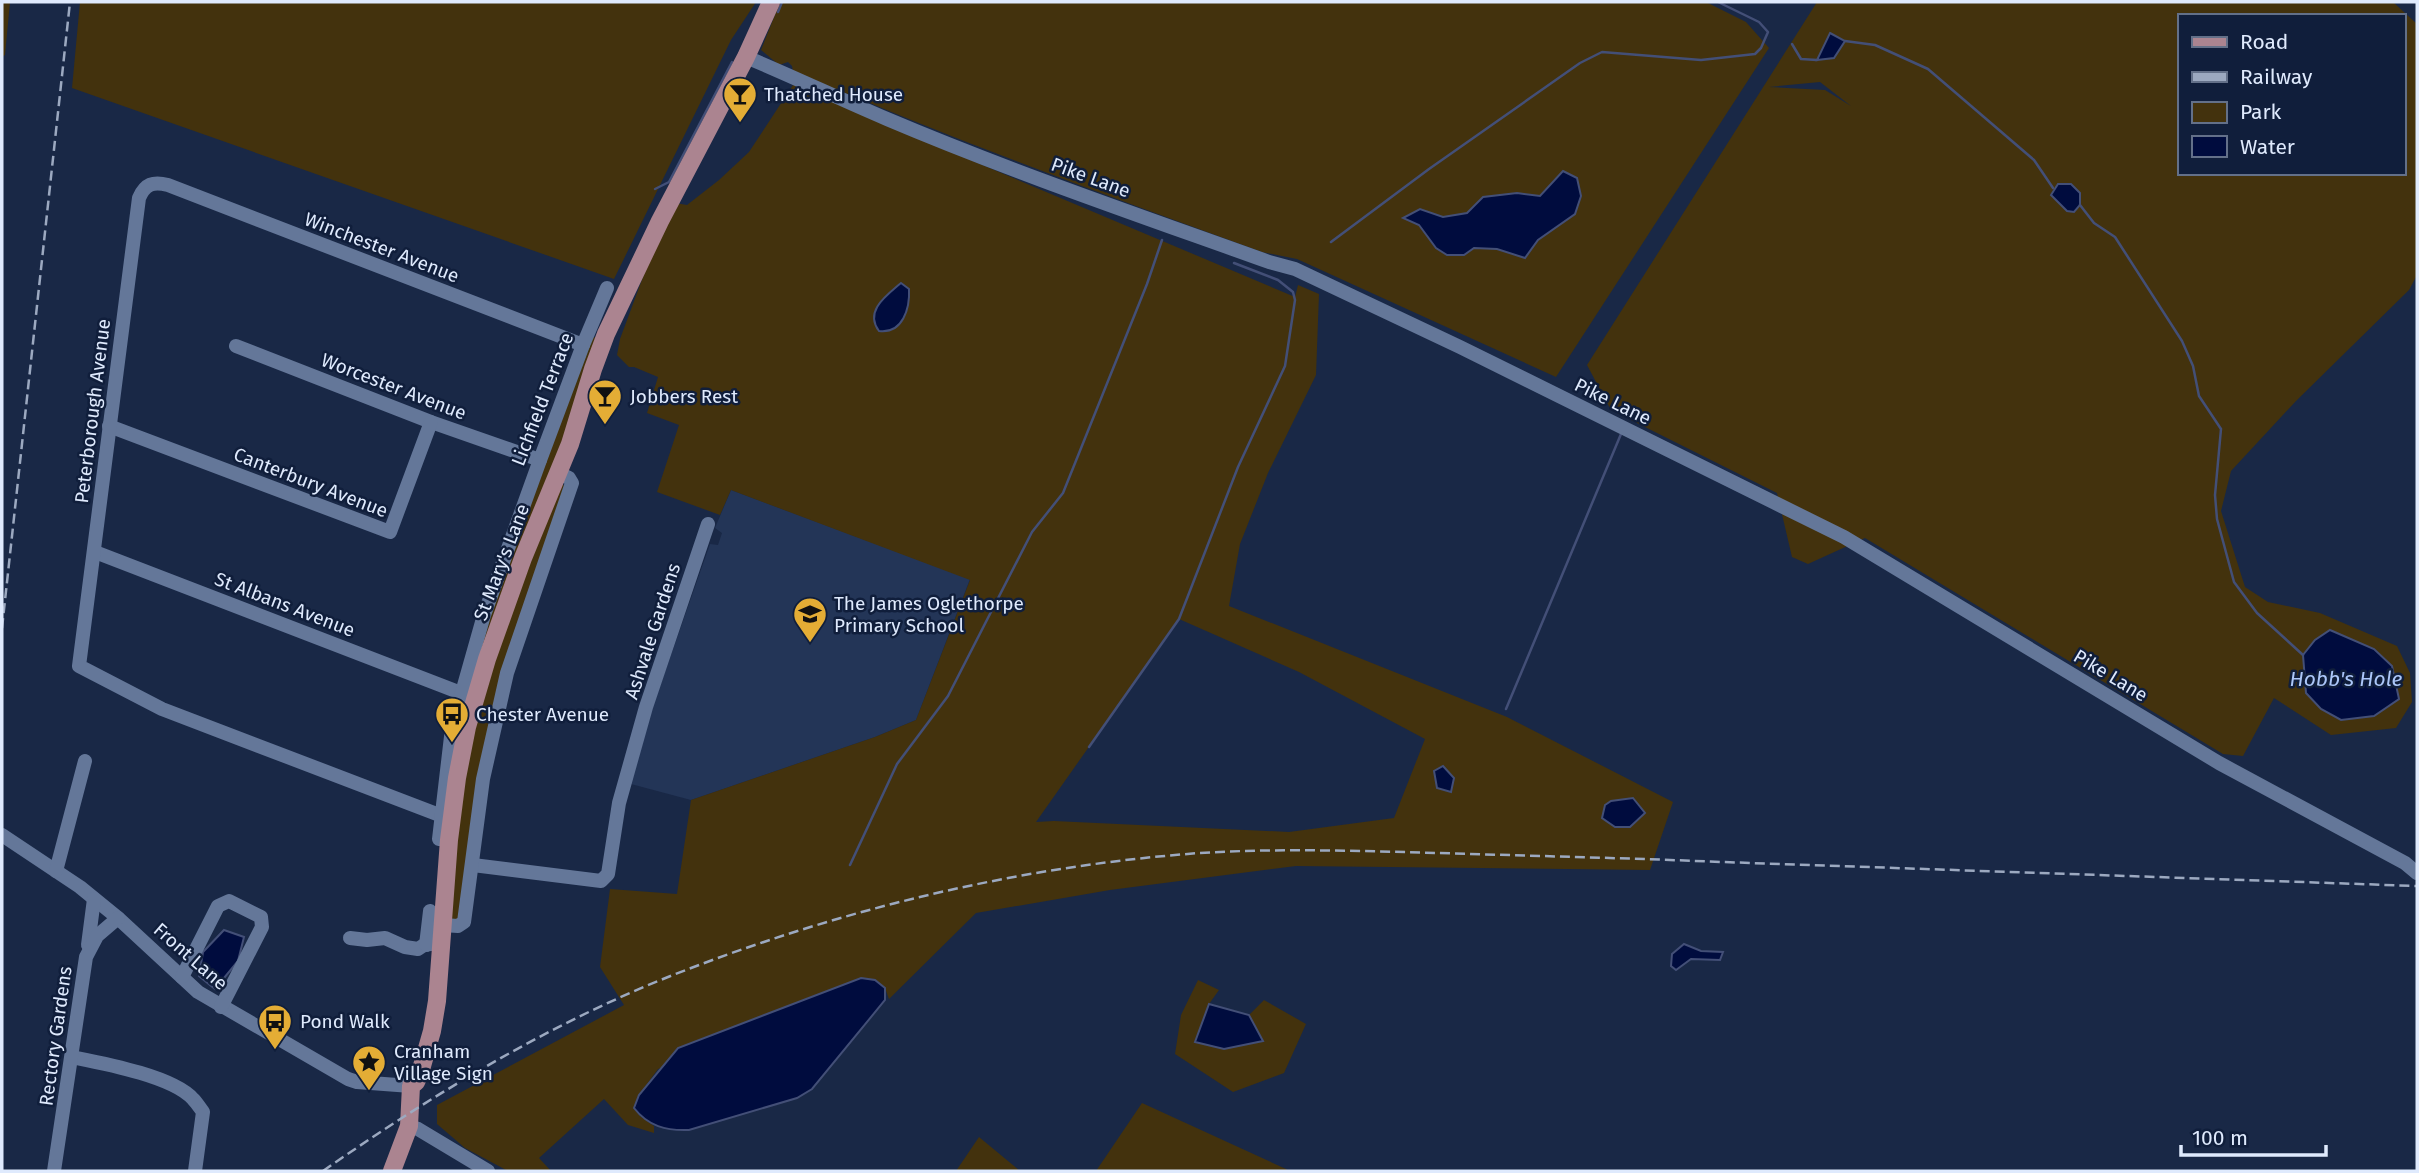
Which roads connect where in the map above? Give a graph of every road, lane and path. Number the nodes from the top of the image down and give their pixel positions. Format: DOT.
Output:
graph roads {
  1 [pos="771,2"];
  2 [pos="746,57"];
  3 [pos="168,185"];
  4 [pos="607,288"];
  5 [pos="598,332"];
  6 [pos="583,345"];
  7 [pos="236,346"];
  8 [pos="431,422"];
  9 [pos="109,426"];
  10 [pos="540,460"];
  11 [pos="559,473"];
  12 [pos="708,524"];
  13 [pos="95,552"];
  14 [pos="461,693"];
  15 [pos="85,761"];
  16 [pos="442,816"];
  17 [pos="6,838"];
  18 [pos="449,840"];
  19 [pos="473,865"];
  20 [pos="56,871"];
  21 [pos="2417,873"];
  22 [pos="94,899"];
  23 [pos="430,911"];
  24 [pos="118,918"];
  25 [pos="437,937"];
  26 [pos="350,938"];
  27 [pos="86,957"];
  28 [pos="183,977"];
  29 [pos="221,1007"];
  30 [pos="72,1057"];
  31 [pos="411,1086"];
  32 [pos="409,1126"];
  33 [pos="54,1171"];
  34 [pos="195,1171"];
  35 [pos="392,1171"];
  36 [pos="488,1171"];
  1 -- 2 [label="main road, St Mary's Lane"];
  2 -- 5 [label="main road, St Mary's Lane"];
  2 -- 21 [label="street, Pike Lane"];
  3 -- 6 [label="street, Winchester Avenue"];
  3 -- 9 [label="street, Peterborough Avenue"];
  4 -- 5 [label="street, Lichfield Terrace"];
  5 -- 6 [label="street, Lichfield Terrace"];
  5 -- 11 [label="main road, St Mary's Lane"];
  6 -- 10 [label="street, Lichfield Terrace"];
  7 -- 8 [label="street, Worcester Avenue"];
  8 -- 9 [label="street, Canterbury Avenue"];
  8 -- 10 [label="street, Worcester Avenue"];
  9 -- 13 [label="street, Peterborough Avenue"];
  10 -- 14 [label="street, Lichfield Terrace"];
  11 -- 18 [label="main road, St Mary's Lane"];
  11 -- 19 [label="street"];
  12 -- 19 [label="street, Ashvale Gardens"];
  13 -- 14 [label="street, St Albans Avenue"];
  13 -- 16 [label="street, Peterborough Avenue"];
  14 -- 16 [label="street, Lichfield Terrace"];
  15 -- 20 [label="street"];
  16 -- 18 [label="street, Lichfield Terrace"];
  17 -- 20 [label="street, Front Lane"];
  18 -- 25 [label="main road, St Mary's Lane"];
  19 -- 25 [label="street"];
  20 -- 22 [label="street, Front Lane"];
  22 -- 24 [label="street, Front Lane"];
  22 -- 27 [label="street"];
  23 -- 25 [label="street"];
  24 -- 27 [label="street, Rectory Gardens"];
  24 -- 28 [label="street, Front Lane"];
  25 -- 26 [label="street"];
  25 -- 31 [label="main road, St Mary's Lane"];
  27 -- 30 [label="street, Rectory Gardens"];
  28 -- 29 [label="street, Front Lane"];
  28 -- 29 [label="street"];
  29 -- 31 [label="street, Front Lane"];
  30 -- 33 [label="street, Rectory Gardens"];
  30 -- 34 [label="street"];
  31 -- 32 [label="main road, St Mary's Lane"];
  32 -- 35 [label="main road, St Mary's Lane"];
  32 -- 36 [label="street"];
}
